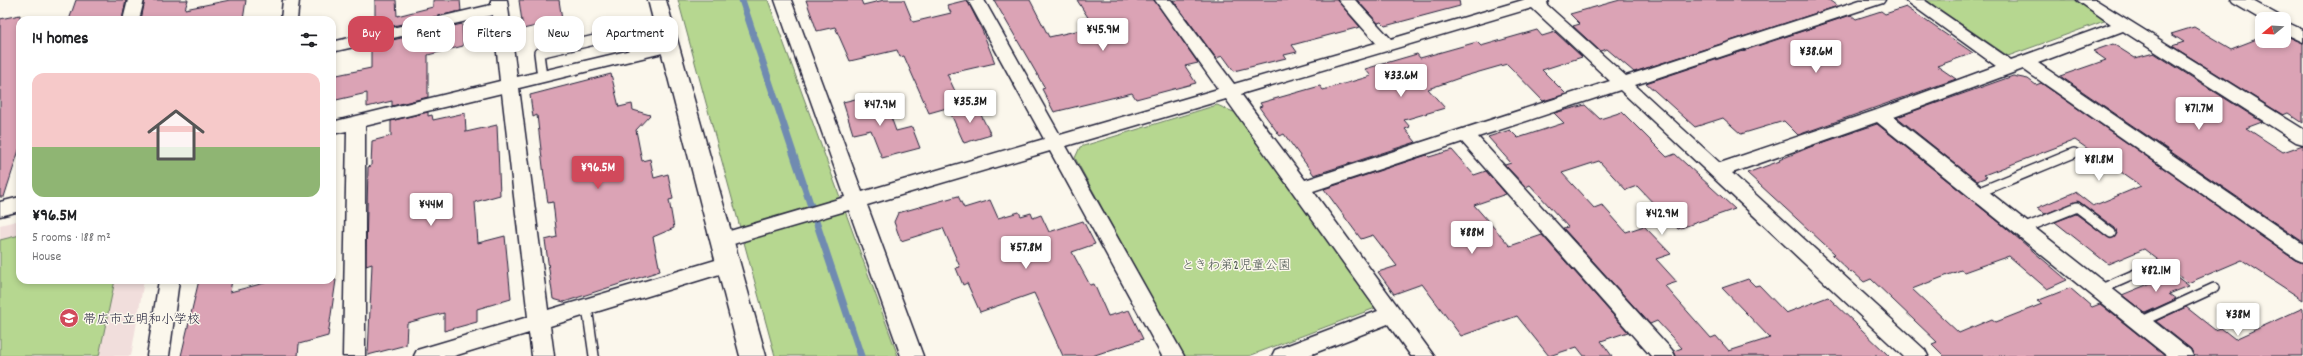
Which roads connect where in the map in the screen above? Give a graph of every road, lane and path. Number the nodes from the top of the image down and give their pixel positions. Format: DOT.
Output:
graph roads {
  1 [pos="136,0"];
  2 [pos="291,0"];
  3 [pos="657,0"];
  4 [pos="783,0"];
  5 [pos="976,0"];
  6 [pos="1163,0"];
  7 [pos="1346,0"];
  8 [pos="1877,0"];
  9 [pos="1913,0"];
  10 [pos="2085,0"];
  11 [pos="2239,0"];
  12 [pos="1536,1"];
  13 [pos="499,4"];
  14 [pos="2260,12"];
  15 [pos="132,16"];
  16 [pos="289,16"];
  17 [pos="661,16"];
  18 [pos="2124,25"];
  19 [pos="2291,30"];
  20 [pos="2303,37"];
  21 [pos="1387,45"];
  22 [pos="336,46"];
  23 [pos="643,52"];
  24 [pos="671,52"];
  25 [pos="634,54"];
  26 [pos="2018,65"];
  27 [pos="542,77"];
  28 [pos="1623,83"];
  29 [pos="508,85"];
  30 [pos="1230,92"];
  31 [pos="1880,115"];
  32 [pos="356,122"];
  33 [pos="336,127"];
  34 [pos="1466,135"];
  35 [pos="2303,138"];
  36 [pos="1056,144"];
  37 [pos="2074,153"];
  38 [pos="1717,171"];
  39 [pos="1301,188"];
  40 [pos="1977,193"];
  41 [pos="854,201"];
  42 [pos="16,205"];
  43 [pos="0,209"];
  44 [pos="2023,229"];
  45 [pos="2111,233"];
  46 [pos="723,240"];
  47 [pos="2303,254"];
  48 [pos="729,264"];
  49 [pos="2149,268"];
  50 [pos="168,284"];
  51 [pos="2214,288"];
  52 [pos="2099,290"];
  53 [pos="587,307"];
  54 [pos="1392,314"];
  55 [pos="539,322"];
  56 [pos="2140,322"];
  57 [pos="158,356"];
  58 [pos="354,356"];
  59 [pos="425,356"];
  60 [pos="543,356"];
  61 [pos="594,356"];
  62 [pos="753,356"];
  63 [pos="912,356"];
  64 [pos="1173,356"];
  65 [pos="1283,356"];
  66 [pos="1424,356"];
  67 [pos="1664,356"];
  68 [pos="1917,356"];
  69 [pos="2182,356"];
  1 -- 15 [label="street"];
  2 -- 16 [label="street"];
  3 -- 17 [label="street"];
  4 -- 41 [label="street"];
  5 -- 36 [label="street"];
  6 -- 30 [label="street"];
  7 -- 21 [label="street"];
  8 -- 28 [label="street"];
  9 -- 26 [label="street"];
  10 -- 18 [label="street"];
  11 -- 14 [label="street"];
  12 -- 21 [label="street"];
  12 -- 28 [label="street"];
  13 -- 22 [label="street"];
  13 -- 29 [label="street"];
  18 -- 26 [label="street"];
  18 -- 35 [label="street"];
  19 -- 20 [label="street"];
  21 -- 30 [label="street"];
  23 -- 25 [label="street"];
  24 -- 46 [label="street"];
  25 -- 27 [label="street"];
  25 -- 27 [label="lane"];
  26 -- 31 [label="street"];
  26 -- 47 [label="street"];
  27 -- 29 [label="street"];
  28 -- 34 [label="street"];
  28 -- 38 [label="street"];
  29 -- 32 [label="street"];
  29 -- 55 [label="street"];
  30 -- 36 [label="street"];
  30 -- 39 [label="street"];
  31 -- 38 [label="street"];
  31 -- 40 [label="street"];
  32 -- 33 [label="street"];
  32 -- 58 [label="street"];
  34 -- 39 [label="street"];
  34 -- 67 [label="street"];
  36 -- 41 [label="street"];
  36 -- 64 [label="street"];
  37 -- 40 [label="lane"];
  38 -- 68 [label="street"];
  39 -- 54 [label="street"];
  40 -- 44 [label="street"];
  41 -- 46 [label="street"];
  41 -- 63 [label="street"];
  42 -- 43 [label="street"];
  44 -- 45 [label="lane"];
  44 -- 52 [label="street"];
  46 -- 48 [label="street"];
  48 -- 53 [label="street"];
  48 -- 62 [label="street"];
  49 -- 52 [label="lane"];
  50 -- 57 [label="street"];
  51 -- 56 [label="lane"];
  52 -- 56 [label="street"];
  53 -- 55 [label="street"];
  53 -- 61 [label="lane"];
  54 -- 65 [label="street"];
  54 -- 66 [label="street"];
  55 -- 59 [label="street"];
  55 -- 60 [label="street"];
  56 -- 69 [label="street"];
}
